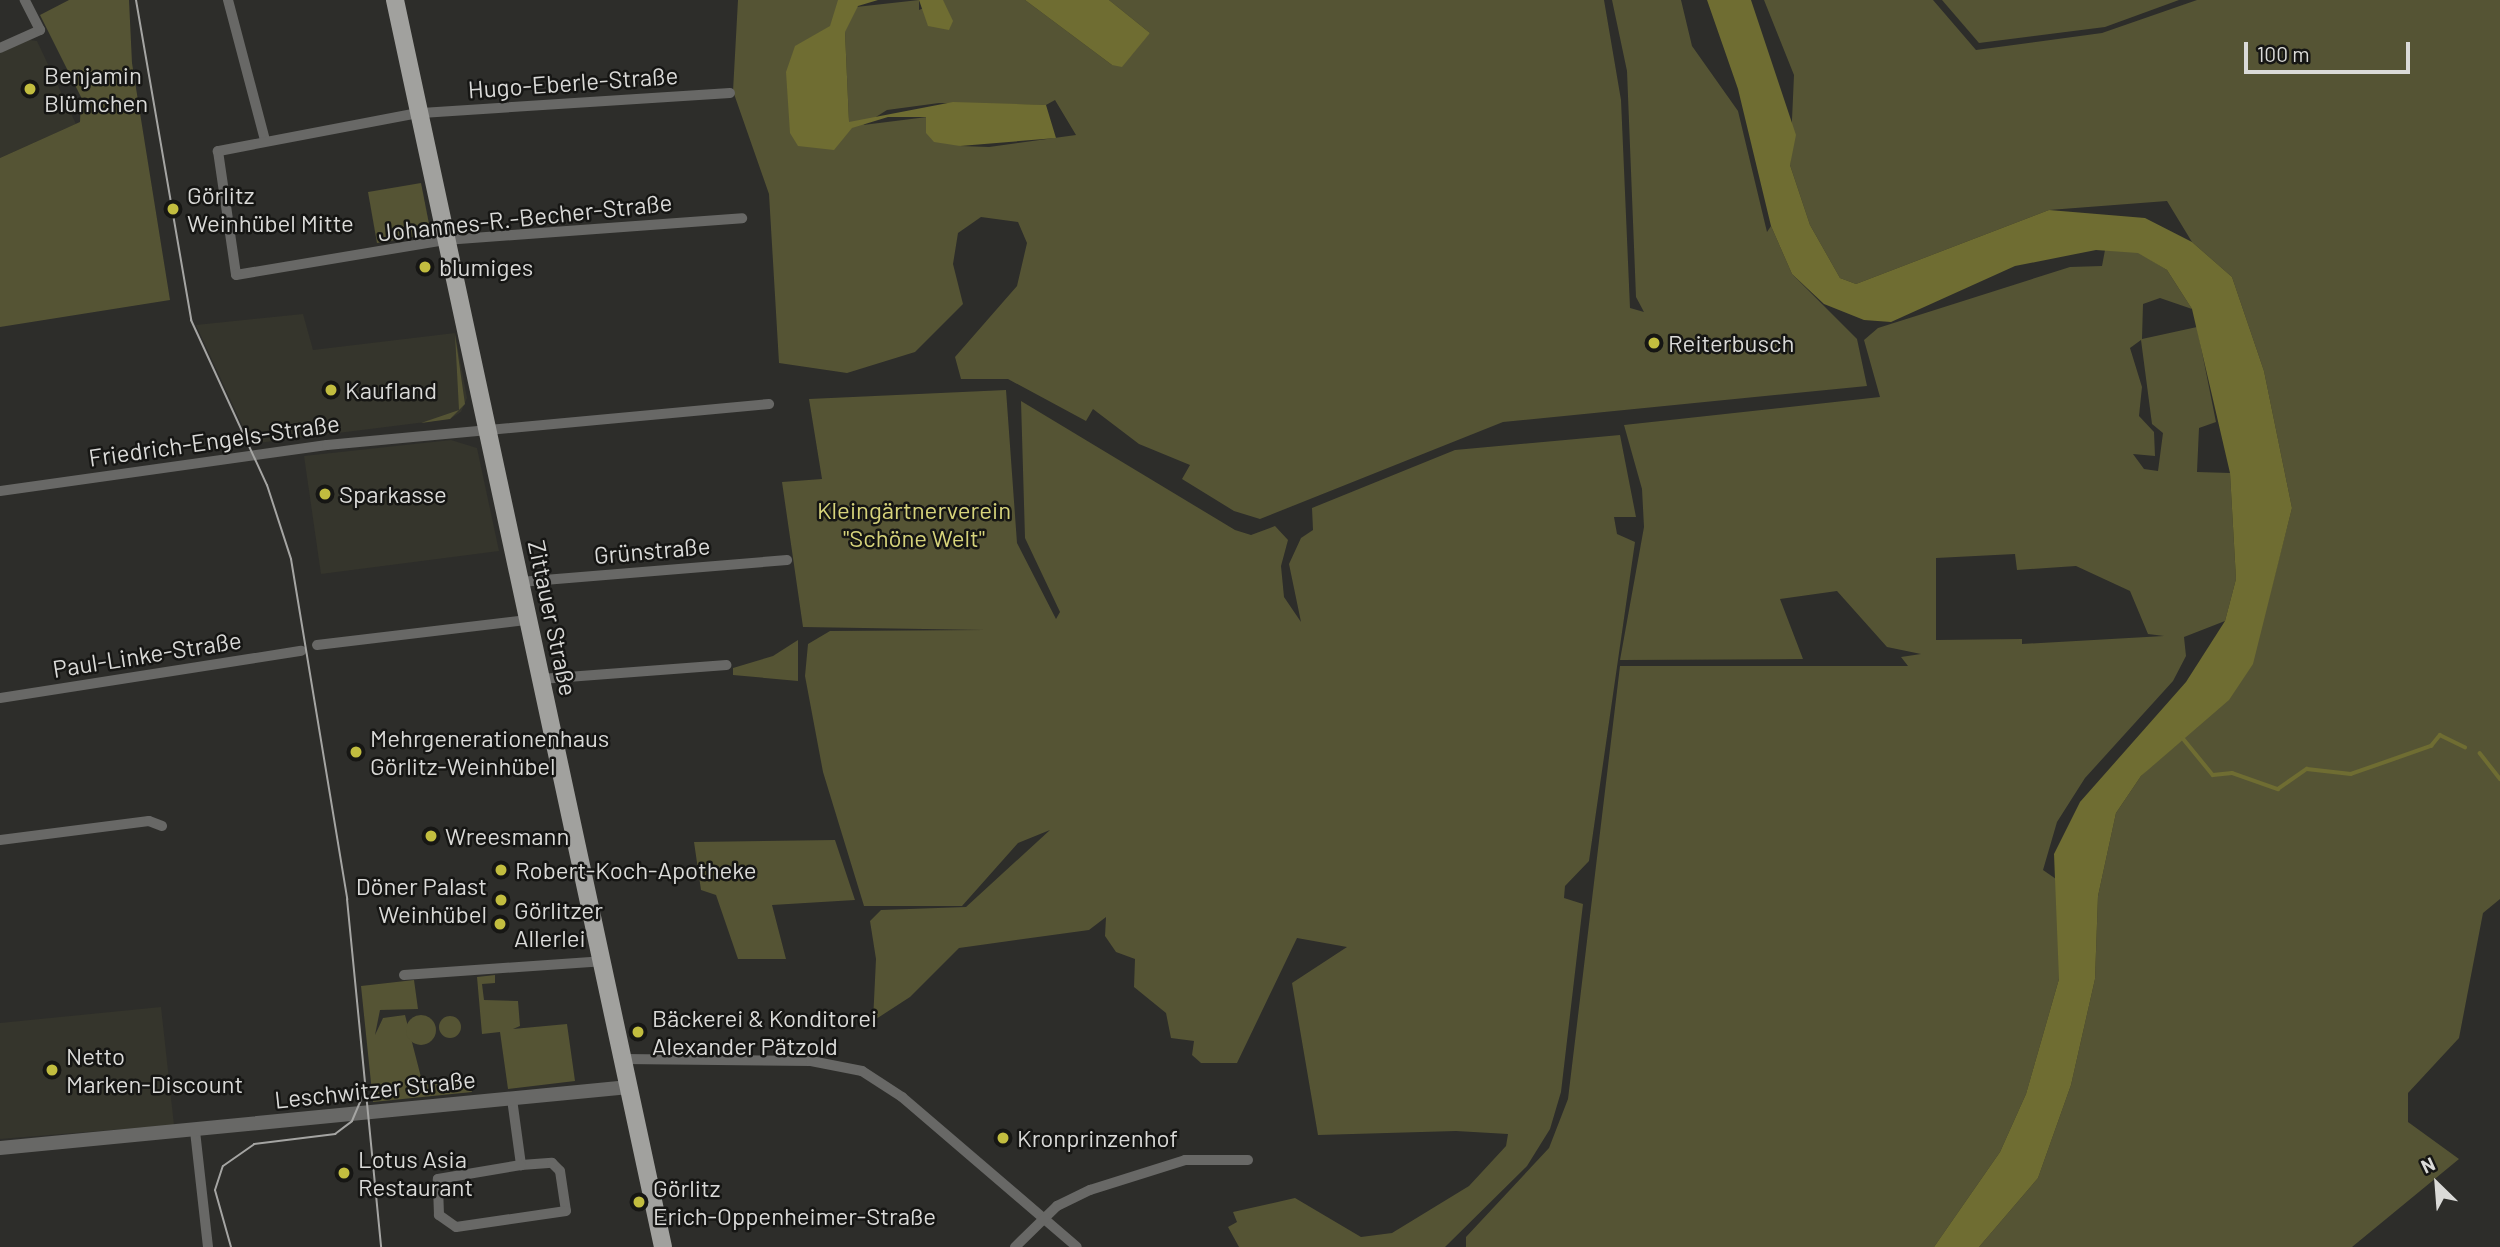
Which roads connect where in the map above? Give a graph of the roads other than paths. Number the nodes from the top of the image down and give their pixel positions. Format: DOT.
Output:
graph roads {
  1 [pos="24,0"];
  2 [pos="228,0"];
  3 [pos="395,0"];
  4 [pos="0,48"];
  5 [pos="730,93"];
  6 [pos="418,113"];
  7 [pos="265,140"];
  8 [pos="741,218"];
  9 [pos="445,240"];
  10 [pos="769,404"];
  11 [pos="485,427"];
  12 [pos="0,491"];
  13 [pos="787,560"];
  14 [pos="520,582"];
  15 [pos="528,620"];
  16 [pos="317,645"];
  17 [pos="301,651"];
  18 [pos="726,665"];
  19 [pos="541,678"];
  20 [pos="0,698"];
  21 [pos="162,826"];
  22 [pos="0,840"];
  23 [pos="602,961"];
  24 [pos="404,975"];
  25 [pos="623,1059"];
  26 [pos="629,1087"];
  27 [pos="512,1098"];
  28 [pos="195,1131"];
  29 [pos="0,1147"];
  30 [pos="1248,1160"];
  31 [pos="521,1165"];
  32 [pos="1044,1219"];
  33 [pos="208,1247"];
  34 [pos="663,1247"];
  35 [pos="1015,1247"];
  36 [pos="1077,1247"];
  1 -- 4 [label="street"];
  2 -- 7 [label="street"];
  3 -- 6 [label="main road, Zittauer Straße"];
  5 -- 6 [label="street, Hugo-Eberle-Straße"];
  6 -- 7 [label="street, Johannes-R.-Becher-Straße"];
  6 -- 9 [label="main road, Zittauer Straße"];
  7 -- 9 [label="street, Johannes-R.-Becher-Straße"];
  8 -- 9 [label="street, Johannes-R.-Becher-Straße"];
  9 -- 11 [label="main road, Zittauer Straße"];
  10 -- 11 [label="street, Friedrich-Engels-Straße"];
  11 -- 12 [label="street, Friedrich-Engels-Straße"];
  11 -- 14 [label="main road, Zittauer Straße"];
  13 -- 14 [label="street, Grünstraße"];
  14 -- 15 [label="main road, Zittauer Straße"];
  15 -- 16 [label="street"];
  15 -- 19 [label="main road, Zittauer Straße"];
  17 -- 20 [label="street, Paul-Linke-Straße"];
  18 -- 19 [label="street"];
  19 -- 23 [label="main road, Zittauer Straße"];
  21 -- 22 [label="street"];
  23 -- 24 [label="street"];
  23 -- 25 [label="main road, Zittauer Straße"];
  25 -- 26 [label="main road, Zittauer Straße"];
  25 -- 32 [label="street"];
  26 -- 27 [label="street, Leschwitzer Straße"];
  26 -- 34 [label="main road, Zittauer Straße"];
  27 -- 28 [label="street, Leschwitzer Straße"];
  27 -- 31 [label="street"];
  28 -- 29 [label="street, Leschwitzer Straße"];
  28 -- 33 [label="street"];
  30 -- 32 [label="street"];
  31 -- 31 [label="street"];
  32 -- 35 [label="street"];
  32 -- 36 [label="street"];
}
